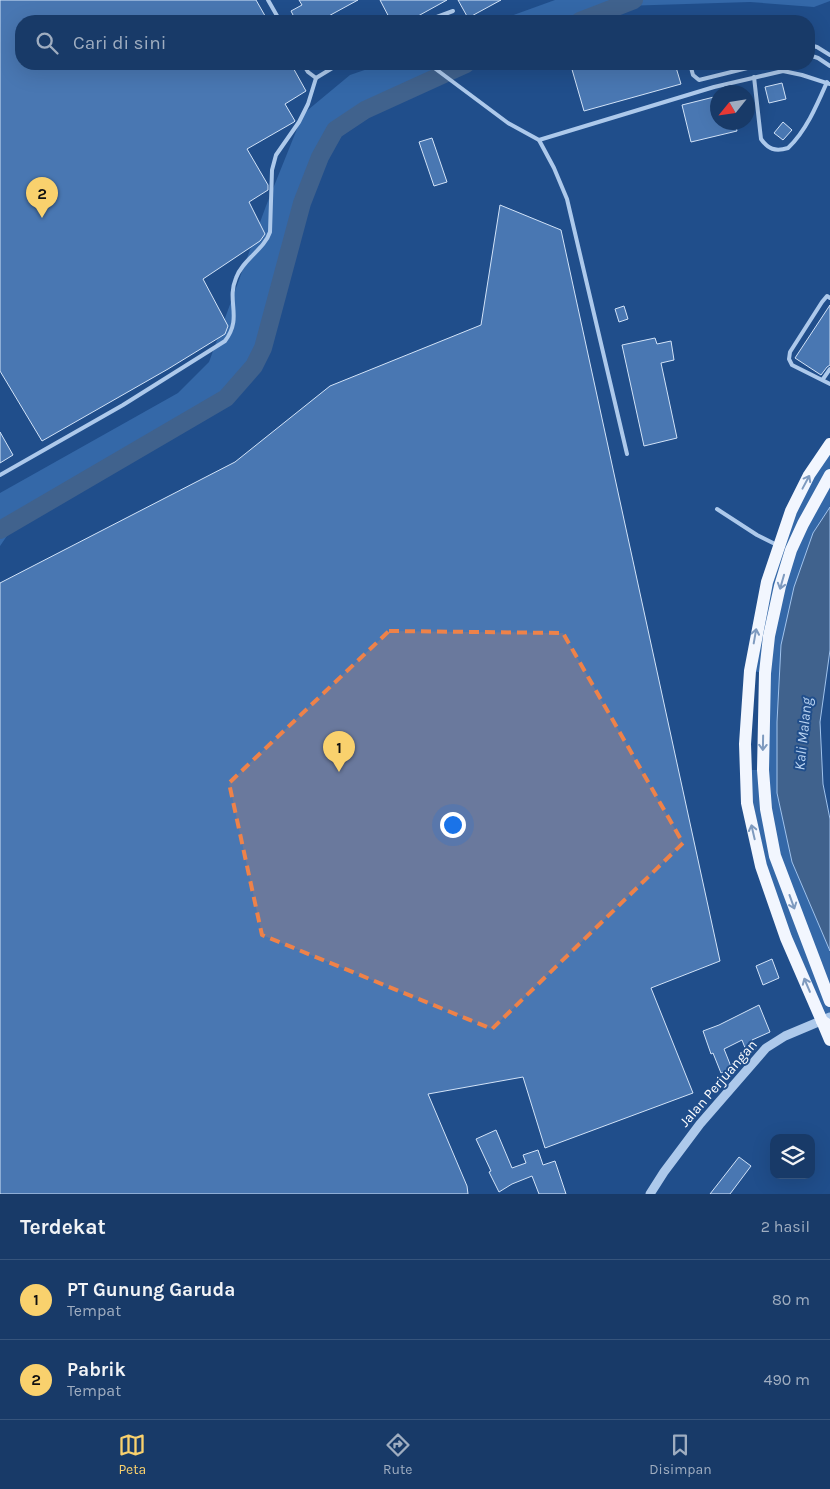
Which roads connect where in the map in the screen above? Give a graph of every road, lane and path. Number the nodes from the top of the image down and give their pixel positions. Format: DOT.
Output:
graph roads {
  1 [pos="268,0"];
  2 [pos="453,11"];
  3 [pos="277,15"];
  4 [pos="442,15"];
  5 [pos="815,46"];
  6 [pos="830,55"];
  7 [pos="815,57"];
  8 [pos="830,66"];
  9 [pos="307,70"];
  10 [pos="330,70"];
  11 [pos="437,70"];
  12 [pos="692,70"];
  13 [pos="740,70"];
  14 [pos="754,77"];
  15 [pos="316,78"];
  16 [pos="828,83"];
  17 [pos="538,140"];
  18 [pos="829,296"];
  19 [pos="830,369"];
  20 [pos="823,379"];
  21 [pos="830,384"];
  22 [pos="830,444"];
  23 [pos="627,454"];
  24 [pos="830,474"];
  25 [pos="0,475"];
  26 [pos="717,509"];
  27 [pos="785,548"];
  28 [pos="750,671"];
  29 [pos="765,673"];
  30 [pos="746,770"];
  31 [pos="762,770"];
  32 [pos="830,1001"];
  33 [pos="827,1022"];
  34 [pos="830,1040"];
  35 [pos="650,1194"];
  1 -- 3 [label="lane"];
  2 -- 4 [label="lane"];
  5 -- 6 [label="lane"];
  7 -- 8 [label="lane"];
  9 -- 15 [label="lane"];
  10 -- 15 [label="lane"];
  11 -- 17 [label="lane"];
  12 -- 13 [label="lane"];
  14 -- 16 [label="lane"];
  14 -- 16 [label="lane"];
  14 -- 17 [label="lane"];
  15 -- 25 [label="lane"];
  17 -- 23 [label="lane"];
  18 -- 20 [label="lane"];
  19 -- 20 [label="lane"];
  20 -- 21 [label="lane"];
  27 -- 22 [label="main road, one-way"];
  24 -- 27 [label="main road"];
  26 -- 27 [label="lane"];
  28 -- 27 [label="main road, one-way"];
  27 -- 29 [label="main road, one-way"];
  28 -- 29 [label="main road"];
  28 -- 30 [label="main road"];
  29 -- 31 [label="main road, one-way"];
  30 -- 31 [label="main road"];
  33 -- 30 [label="main road, one-way"];
  31 -- 32 [label="main road, one-way"];
  33 -- 34 [label="main road"];
  33 -- 35 [label="street, Jalan Perjuangan"];
}
